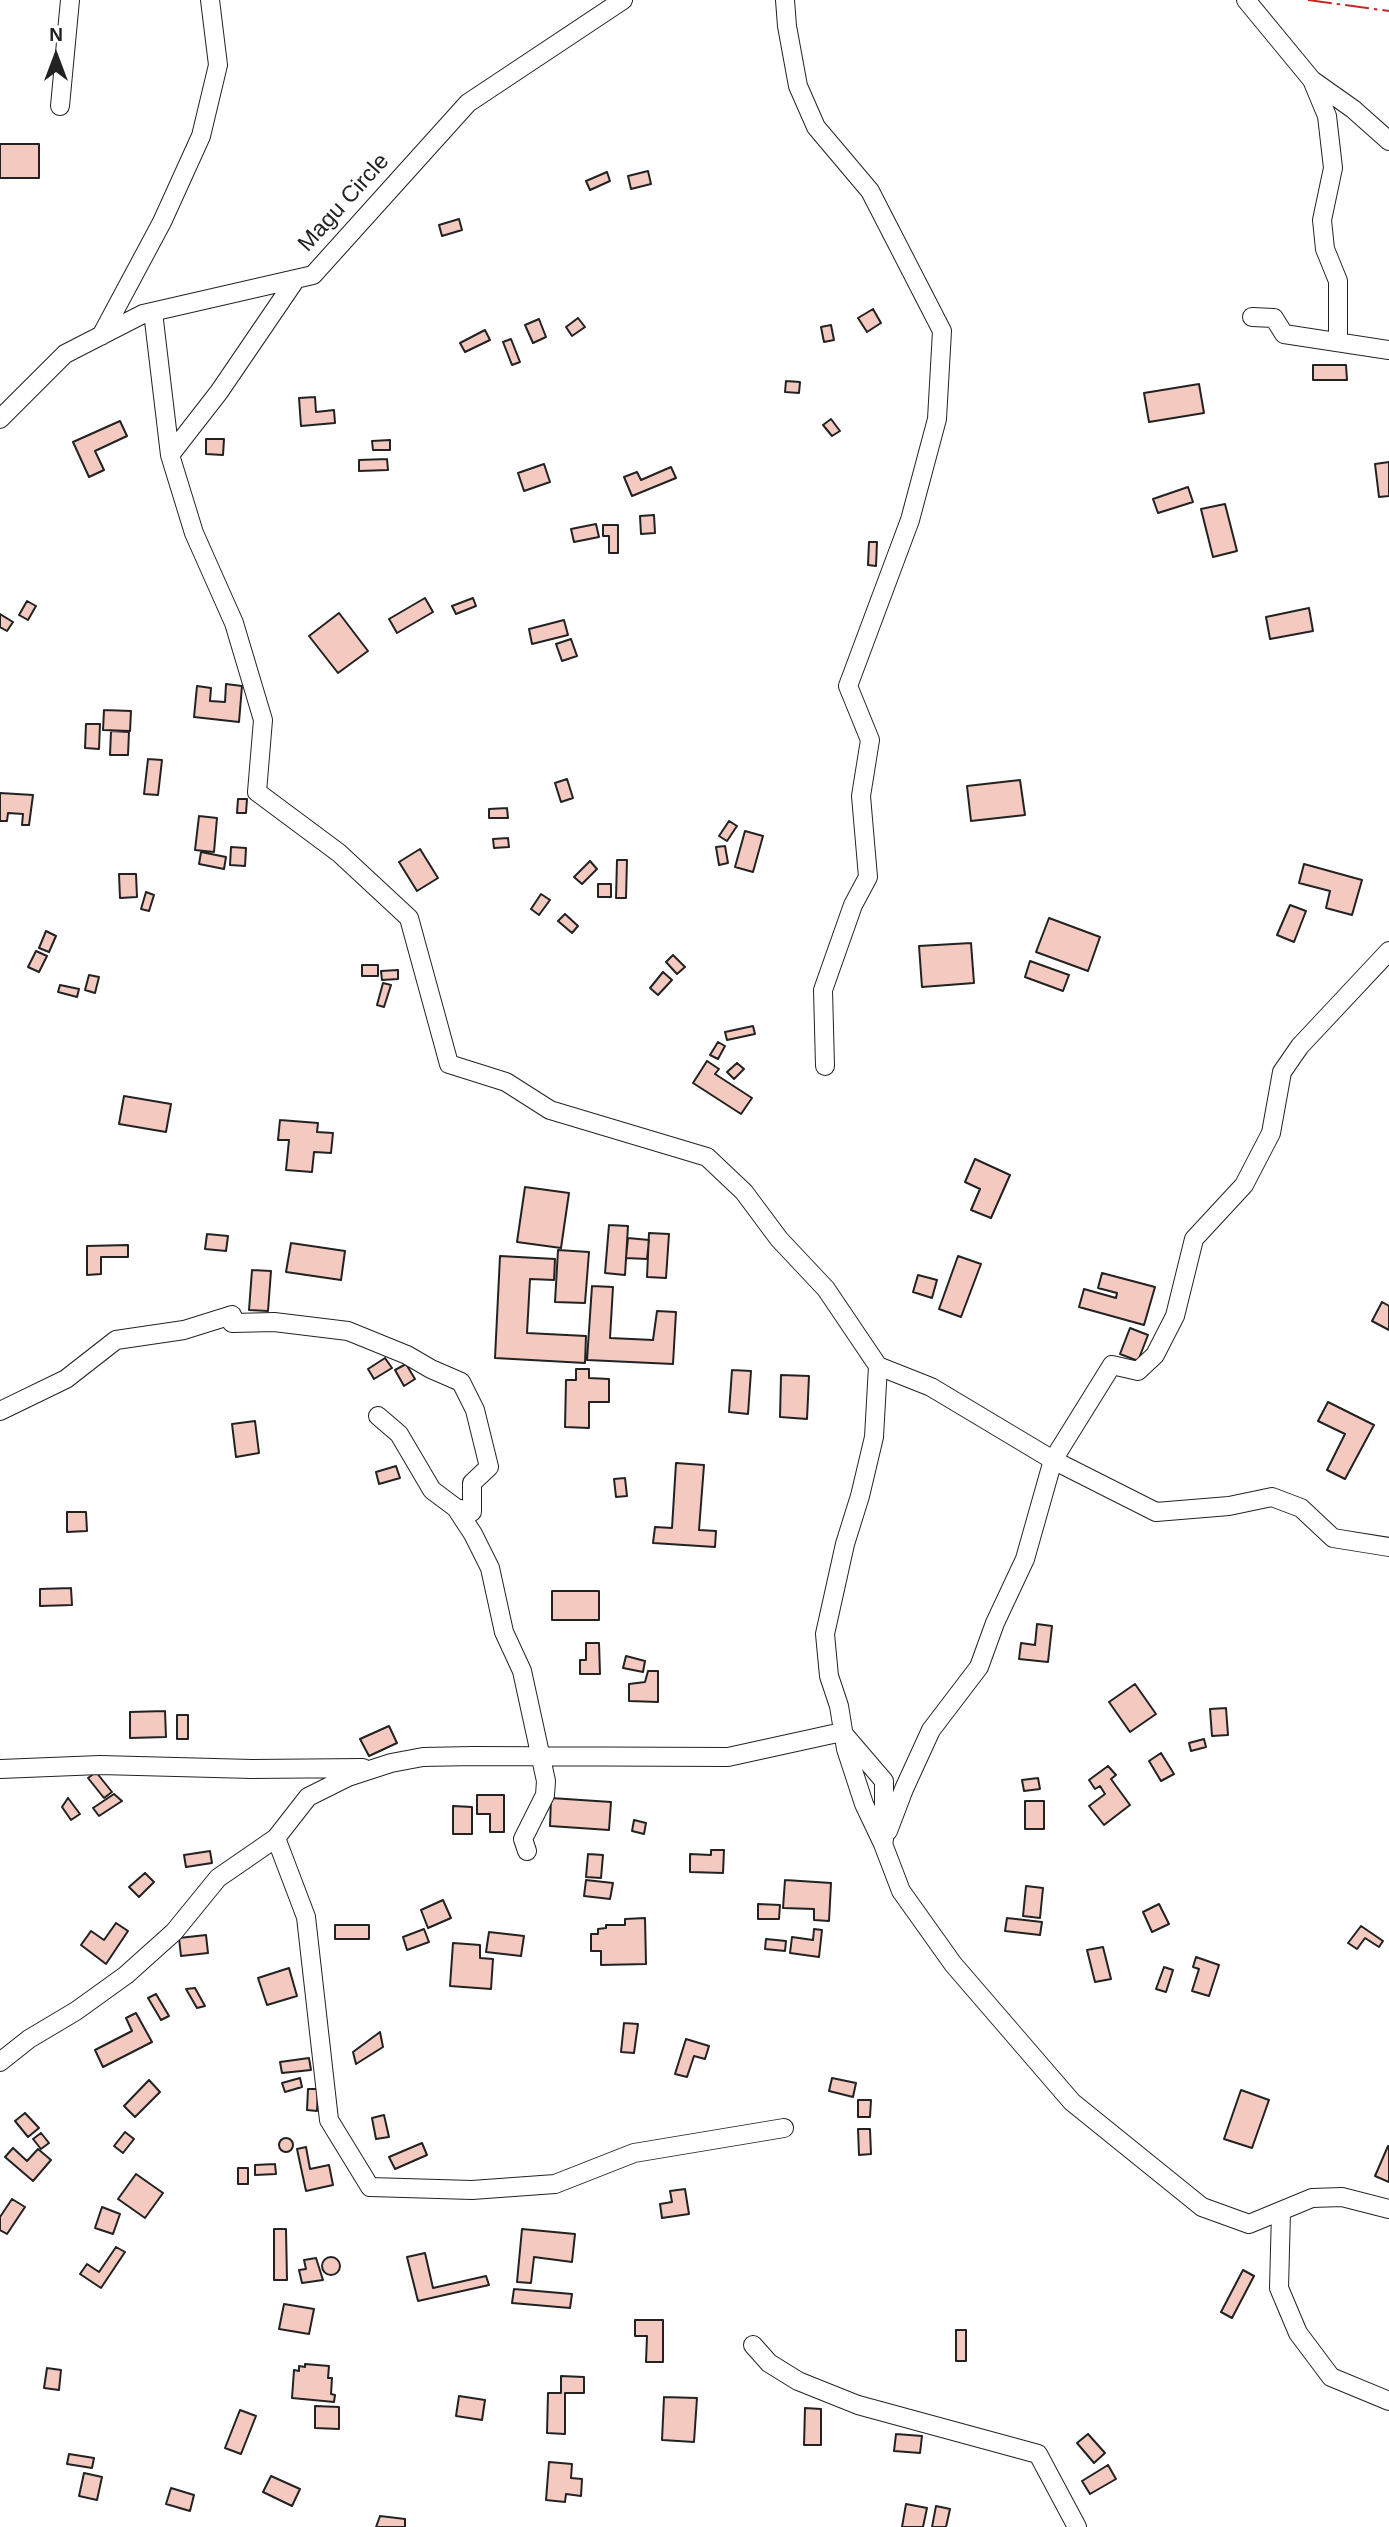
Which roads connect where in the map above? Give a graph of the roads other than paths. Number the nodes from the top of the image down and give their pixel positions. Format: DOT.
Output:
graph roads {
  1 [pos="70,0"];
  2 [pos="209,0"];
  3 [pos="623,0"];
  4 [pos="785,0"];
  5 [pos="1246,0"];
  6 [pos="1312,80"];
  7 [pos="60,106"];
  8 [pos="1389,141"];
  9 [pos="296,279"];
  10 [pos="153,312"];
  11 [pos="1252,317"];
  12 [pos="101,336"];
  13 [pos="1338,340"];
  14 [pos="1389,349"];
  15 [pos="0,419"];
  16 [pos="170,455"];
  17 [pos="1389,951"];
  18 [pos="825,1066"];
  19 [pos="878,1366"];
  20 [pos="0,1411"];
  21 [pos="378,1416"];
  22 [pos="1053,1460"];
  23 [pos="456,1508"];
  24 [pos="1389,1547"];
  25 [pos="842,1732"];
  26 [pos="540,1757"];
  27 [pos="377,1768"];
  28 [pos="0,1769"];
  29 [pos="276,1838"];
  30 [pos="883,1844"];
  31 [pos="527,1851"];
  32 [pos="0,2062"];
  33 [pos="784,2128"];
  34 [pos="1389,2209"];
  35 [pos="1281,2213"];
  36 [pos="753,2346"];
  37 [pos="1389,2401"];
  38 [pos="1077,2527"];
  1 -- 7 [label="street"];
  2 -- 12 [label="street"];
  3 -- 9 [label="street, Magu Circle"];
  4 -- 18 [label="street"];
  5 -- 6 [label="street"];
  6 -- 8 [label="street"];
  6 -- 13 [label="street"];
  9 -- 10 [label="street, Magu Circle"];
  9 -- 16 [label="street"];
  10 -- 12 [label="street, Magu Circle"];
  10 -- 16 [label="street"];
  11 -- 13 [label="street"];
  12 -- 15 [label="street, Magu Circle"];
  13 -- 14 [label="street"];
  16 -- 19 [label="street"];
  17 -- 22 [label="street"];
  19 -- 22 [label="street"];
  19 -- 25 [label="street"];
  20 -- 23 [label="street"];
  21 -- 23 [label="street"];
  22 -- 24 [label="street"];
  22 -- 30 [label="street"];
  23 -- 26 [label="street"];
  25 -- 26 [label="street"];
  25 -- 30 [label="street"];
  25 -- 30 [label="street"];
  26 -- 27 [label="street"];
  26 -- 31 [label="street"];
  27 -- 28 [label="street"];
  27 -- 29 [label="street"];
  29 -- 32 [label="street"];
  29 -- 33 [label="street"];
  30 -- 35 [label="street"];
  34 -- 35 [label="street"];
  35 -- 37 [label="street"];
  36 -- 38 [label="street"];
}
